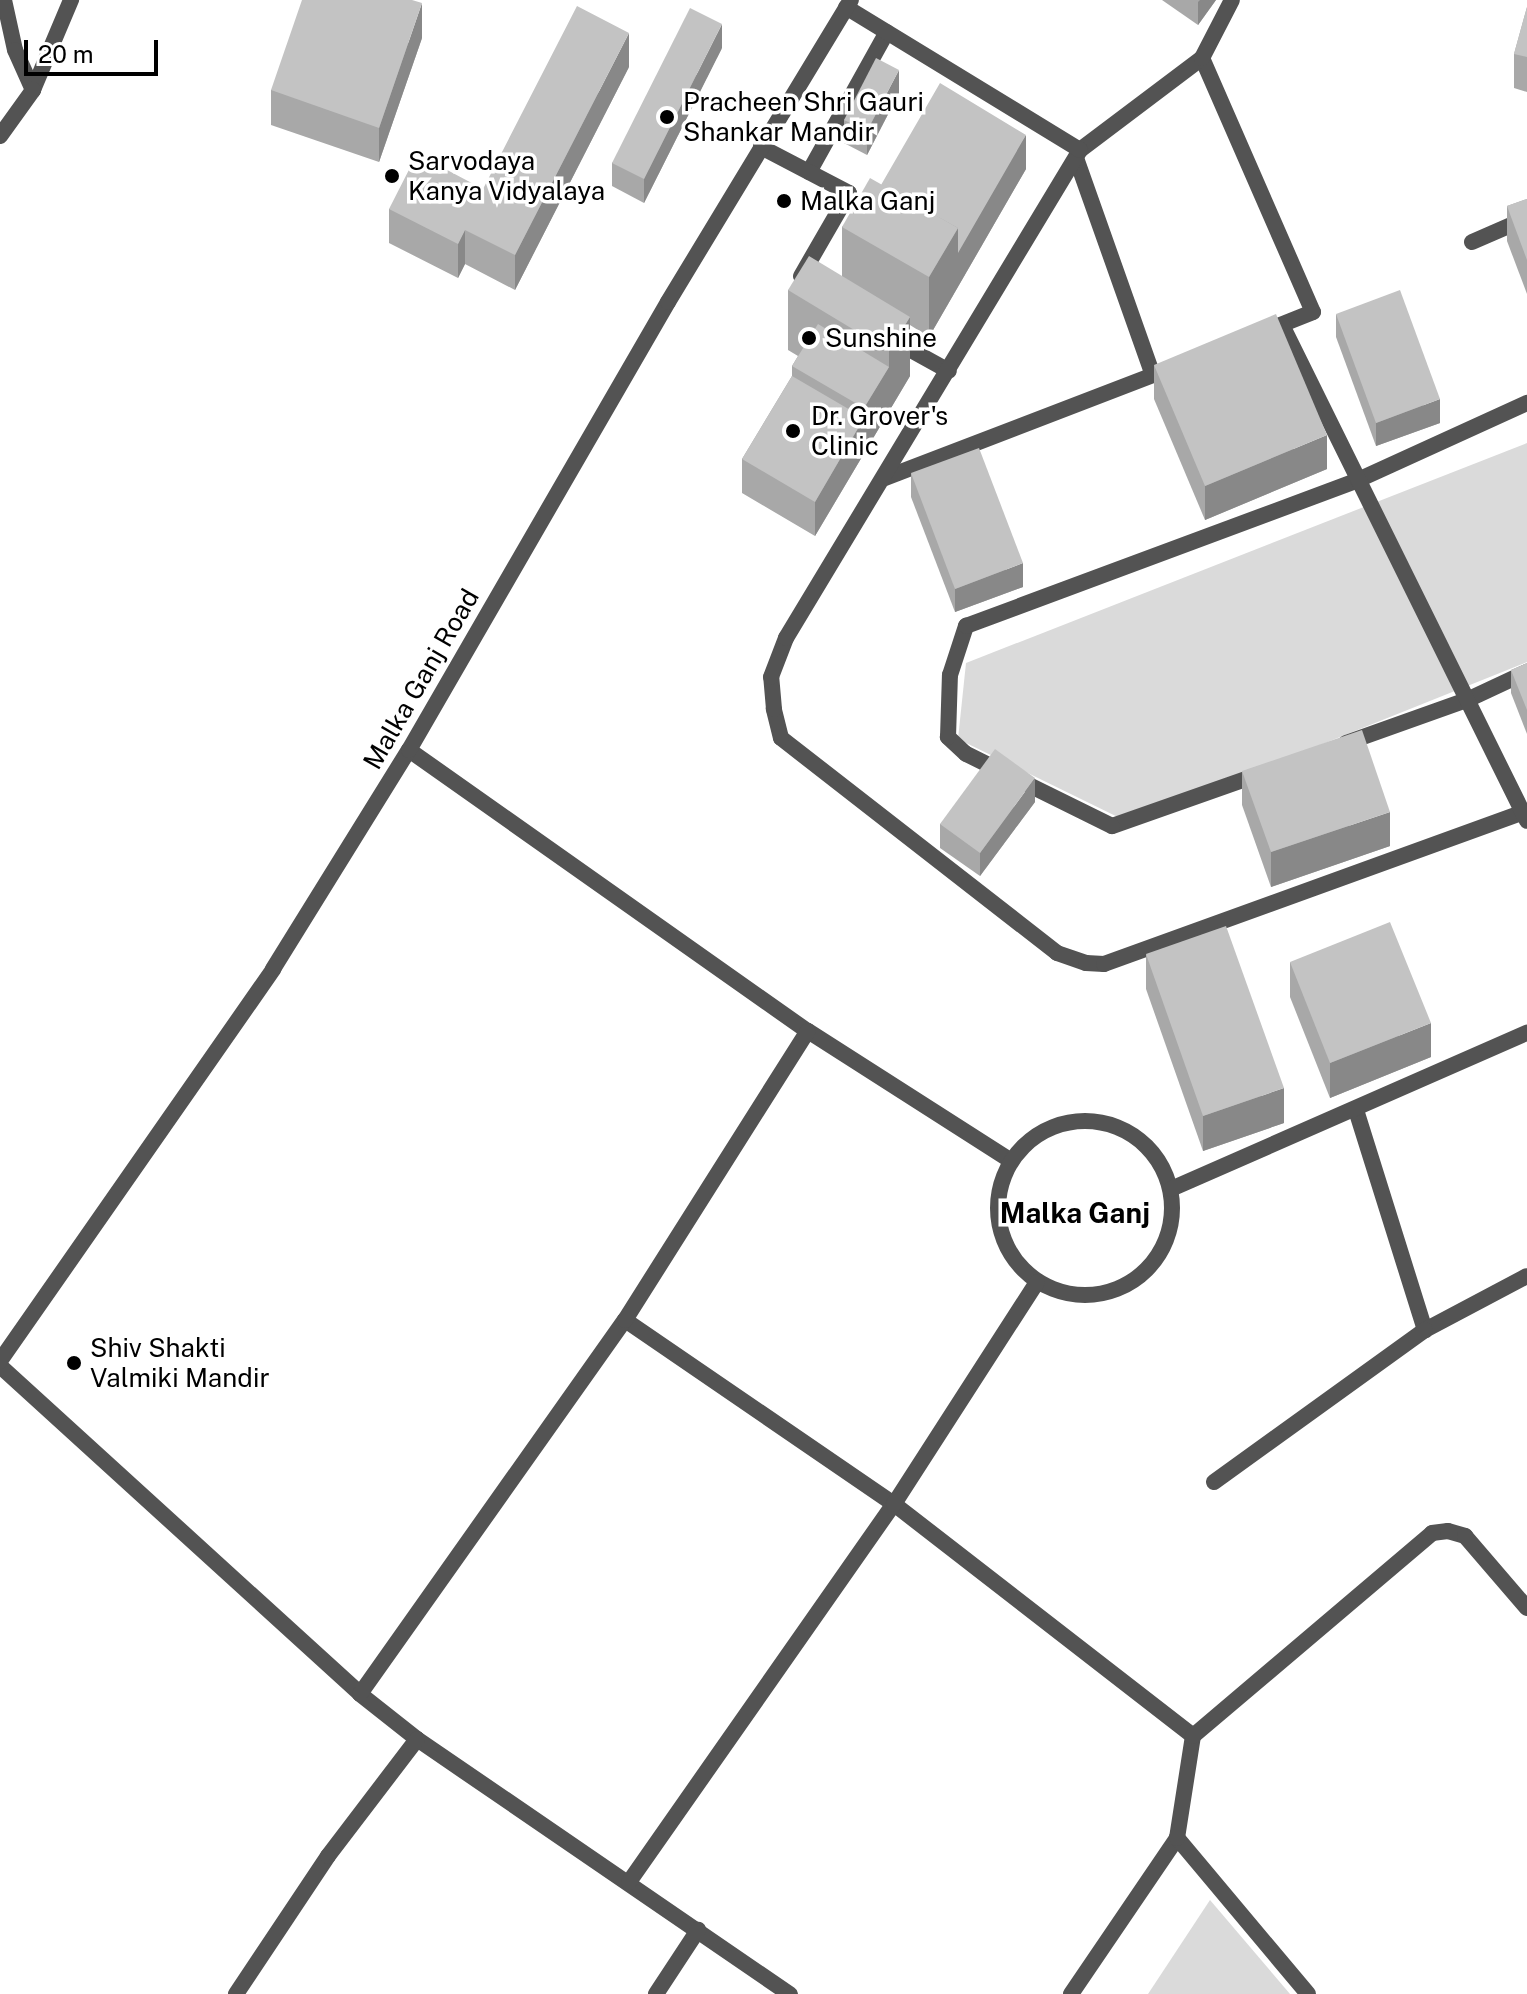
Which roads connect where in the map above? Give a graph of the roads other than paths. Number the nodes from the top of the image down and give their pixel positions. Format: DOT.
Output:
graph roads {
  1 [pos="4,0"];
  2 [pos="71,0"];
  3 [pos="1232,0"];
  4 [pos="848,4"];
  5 [pos="887,32"];
  6 [pos="1202,58"];
  7 [pos="33,90"];
  8 [pos="0,136"];
  9 [pos="761,147"];
  10 [pos="1078,154"];
  11 [pos="809,172"];
  12 [pos="1527,218"];
  13 [pos="1472,242"];
  14 [pos="807,291"];
  15 [pos="1282,325"];
  16 [pos="882,334"];
  17 [pos="1253,336"];
  18 [pos="1196,358"];
  19 [pos="949,371"];
  20 [pos="1153,375"];
  21 [pos="1527,403"];
  22 [pos="885,478"];
  23 [pos="1358,480"];
  24 [pos="1527,672"];
  25 [pos="1467,700"];
  26 [pos="1336,746"];
  27 [pos="409,750"];
  28 [pos="1276,768"];
  29 [pos="1526,815"];
  30 [pos="808,1031"];
  31 [pos="1527,1033"];
  32 [pos="1356,1110"];
  33 [pos="1010,1160"];
  34 [pos="1171,1189"];
  35 [pos="1527,1276"];
  36 [pos="1037,1282"];
  37 [pos="625,1320"];
  38 [pos="1425,1330"];
  39 [pos="0,1364"];
  40 [pos="1214,1482"];
  41 [pos="894,1504"];
  42 [pos="1527,1608"];
  43 [pos="360,1694"];
  44 [pos="1193,1736"];
  45 [pos="417,1739"];
  46 [pos="1177,1838"];
  47 [pos="629,1882"];
  48 [pos="698,1930"];
  49 [pos="236,1994"];
  50 [pos="656,1994"];
  51 [pos="790,1994"];
  52 [pos="1071,1994"];
  53 [pos="1308,1994"];
  1 -- 7 [label="street"];
  2 -- 7 [label="street"];
  3 -- 6 [label="street"];
  4 -- 5 [label="street"];
  4 -- 9 [label="street, Malka Ganj Road"];
  5 -- 10 [label="street"];
  5 -- 11 [label="street"];
  6 -- 10 [label="street"];
  6 -- 15 [label="street"];
  7 -- 8 [label="street"];
  9 -- 11 [label="street"];
  9 -- 27 [label="street, Malka Ganj Road"];
  10 -- 19 [label="street"];
  10 -- 20 [label="street"];
  11 -- 14 [label="street"];
  12 -- 13 [label="street"];
  15 -- 17 [label="street"];
  15 -- 23 [label="street"];
  16 -- 19 [label="street"];
  18 -- 20 [label="street"];
  19 -- 22 [label="street"];
  20 -- 22 [label="street"];
  21 -- 23 [label="street"];
  22 -- 29 [label="street"];
  23 -- 25 [label="street"];
  23 -- 28 [label="street"];
  24 -- 25 [label="street"];
  25 -- 26 [label="street"];
  25 -- 29 [label="street"];
  27 -- 30 [label="street"];
  27 -- 39 [label="street, Malka Ganj Road"];
  30 -- 33 [label="street"];
  30 -- 37 [label="street"];
  31 -- 32 [label="street"];
  32 -- 34 [label="street"];
  32 -- 38 [label="street"];
  33 -- 34 [label="street"];
  33 -- 36 [label="street"];
  34 -- 36 [label="street"];
  35 -- 38 [label="street"];
  36 -- 41 [label="street"];
  37 -- 41 [label="street"];
  37 -- 43 [label="street"];
  38 -- 40 [label="street"];
  39 -- 43 [label="street"];
  41 -- 44 [label="street"];
  41 -- 47 [label="street"];
  42 -- 44 [label="street"];
  43 -- 45 [label="street"];
  44 -- 46 [label="street"];
  45 -- 47 [label="street"];
  45 -- 49 [label="street"];
  46 -- 52 [label="street"];
  46 -- 53 [label="street"];
  47 -- 48 [label="street"];
  48 -- 50 [label="street"];
  48 -- 51 [label="street"];
}
